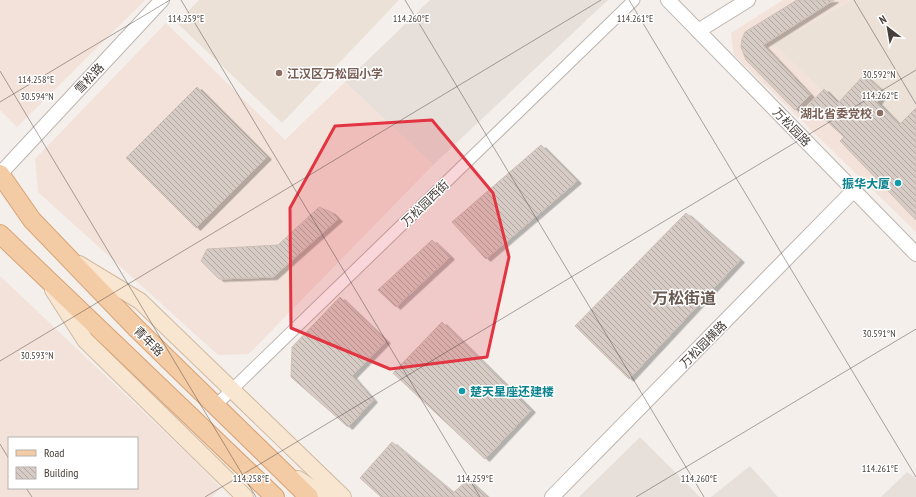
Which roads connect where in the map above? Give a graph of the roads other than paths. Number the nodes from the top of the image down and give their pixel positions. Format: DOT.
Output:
graph roads {
  1 [pos="162,0"];
  2 [pos="634,0"];
  3 [pos="668,0"];
  4 [pos="748,0"];
  5 [pos="698,31"];
  6 [pos="0,174"];
  7 [pos="0,187"];
  8 [pos="854,190"];
  9 [pos="32,220"];
  10 [pos="0,226"];
  11 [pos="0,234"];
  12 [pos="18,251"];
  13 [pos="916,254"];
  14 [pos="67,256"];
  15 [pos="43,275"];
  16 [pos="232,390"];
  17 [pos="215,406"];
  18 [pos="271,460"];
  19 [pos="255,477"];
  20 [pos="245,497"];
  21 [pos="270,497"];
  22 [pos="275,497"];
  23 [pos="309,497"];
  24 [pos="325,497"];
  25 [pos="344,497"];
  26 [pos="552,497"];
  1 -- 6 [label="street, 雪松路"];
  2 -- 16 [label="street, 万松园西街"];
  3 -- 5 [label="street, 万松园路"];
  4 -- 5 [label="street"];
  5 -- 8 [label="street, 万松园路"];
  6 -- 9 [label="main road, 青年路"];
  7 -- 9 [label="main road"];
  8 -- 13 [label="street, 万松园路"];
  8 -- 26 [label="street, 万松园横路"];
  9 -- 14 [label="main road, 青年路"];
  10 -- 12 [label="main road"];
  11 -- 12 [label="main road, 青年路"];
  12 -- 15 [label="main road, 青年路"];
  14 -- 16 [label="main road"];
  14 -- 17 [label="main road, 青年路"];
  15 -- 19 [label="main road, 青年路"];
  15 -- 20 [label="main road"];
  16 -- 17 [label="street, 万松园西街"];
  16 -- 25 [label="main road"];
  17 -- 18 [label="main road, 青年路"];
  18 -- 23 [label="main road, 青年路"];
  18 -- 24 [label="main road"];
  19 -- 21 [label="main road"];
  19 -- 22 [label="main road, 青年路"];
}
